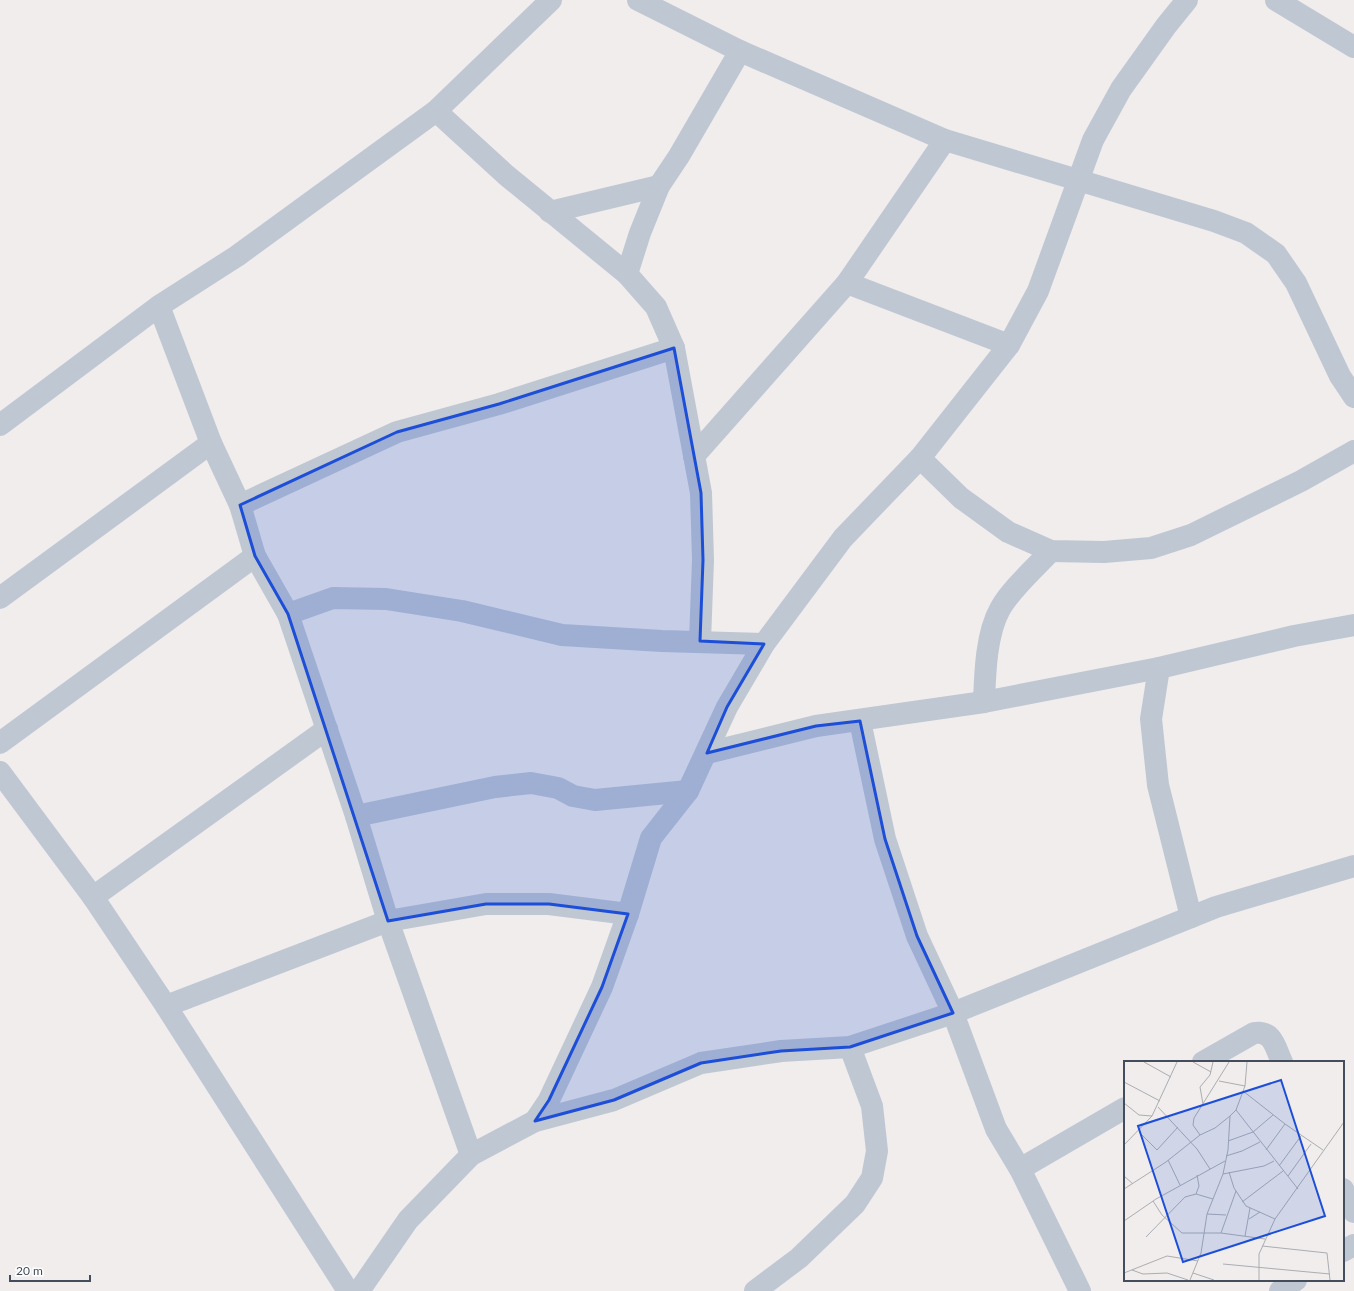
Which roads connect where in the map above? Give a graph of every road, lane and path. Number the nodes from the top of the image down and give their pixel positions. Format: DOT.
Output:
graph roads {
  1 [pos="551,0"];
  2 [pos="638,0"];
  3 [pos="1187,0"];
  4 [pos="1276,0"];
  5 [pos="1354,47"];
  6 [pos="740,51"];
  7 [pos="436,111"];
  8 [pos="945,140"];
  9 [pos="1077,181"];
  10 [pos="659,186"];
  11 [pos="550,212"];
  12 [pos="627,274"];
  13 [pos="847,282"];
  14 [pos="159,306"];
  15 [pos="1009,345"];
  16 [pos="674,348"];
  17 [pos="1354,397"];
  18 [pos="0,425"];
  19 [pos="212,443"];
  20 [pos="1354,451"];
  21 [pos="694,456"];
  22 [pos="920,458"];
  23 [pos="240,505"];
  24 [pos="1051,551"];
  25 [pos="255,556"];
  26 [pos="0,598"];
  27 [pos="288,614"];
  28 [pos="1354,626"];
  29 [pos="700,641"];
  30 [pos="764,644"];
  31 [pos="1159,668"];
  32 [pos="984,702"];
  33 [pos="860,721"];
  34 [pos="327,729"];
  35 [pos="0,743"];
  36 [pos="707,753"];
  37 [pos="0,772"];
  38 [pos="688,791"];
  39 [pos="356,816"];
  40 [pos="1354,866"];
  41 [pos="93,897"];
  42 [pos="628,914"];
  43 [pos="1191,917"];
  44 [pos="388,921"];
  45 [pos="166,1006"];
  46 [pos="953,1013"];
  47 [pos="850,1047"];
  48 [pos="1205,1061"];
  49 [pos="1282,1061"];
  50 [pos="1124,1109"];
  51 [pos="535,1121"];
  52 [pos="471,1156"];
  53 [pos="1020,1169"];
  54 [pos="1344,1191"];
  55 [pos="1354,1212"];
  56 [pos="1354,1245"];
  57 [pos="1344,1250"];
  58 [pos="1295,1281"];
  59 [pos="348,1291"];
  60 [pos="359,1291"];
  61 [pos="755,1291"];
  62 [pos="1080,1291"];
  63 [pos="1280,1291"];
  1 -- 7 [label="street"];
  2 -- 6 [label="street"];
  3 -- 9 [label="street"];
  4 -- 5 [label="street"];
  6 -- 8 [label="street"];
  6 -- 10 [label="street"];
  7 -- 11 [label="street"];
  7 -- 14 [label="street"];
  8 -- 9 [label="street"];
  8 -- 13 [label="street"];
  9 -- 15 [label="street"];
  9 -- 17 [label="street"];
  10 -- 11 [label="street"];
  10 -- 12 [label="street"];
  11 -- 12 [label="street"];
  12 -- 16 [label="street"];
  13 -- 15 [label="street"];
  13 -- 21 [label="street"];
  14 -- 18 [label="street"];
  14 -- 19 [label="street"];
  15 -- 22 [label="street"];
  16 -- 21 [label="street"];
  16 -- 23 [label="street"];
  19 -- 23 [label="street"];
  19 -- 26 [label="street"];
  20 -- 24 [label="street"];
  21 -- 29 [label="street"];
  22 -- 24 [label="street"];
  22 -- 30 [label="street"];
  23 -- 25 [label="street"];
  24 -- 32 [label="street"];
  25 -- 27 [label="street"];
  25 -- 35 [label="street"];
  27 -- 29 [label="street"];
  27 -- 34 [label="street"];
  28 -- 31 [label="street"];
  29 -- 30 [label="street"];
  30 -- 36 [label="street"];
  31 -- 32 [label="street"];
  31 -- 43 [label="street"];
  32 -- 33 [label="street"];
  33 -- 36 [label="street"];
  33 -- 46 [label="street"];
  34 -- 39 [label="street"];
  34 -- 41 [label="street"];
  36 -- 38 [label="street"];
  37 -- 41 [label="street"];
  38 -- 39 [label="street"];
  38 -- 42 [label="street"];
  39 -- 44 [label="street"];
  40 -- 43 [label="street"];
  41 -- 45 [label="street"];
  42 -- 44 [label="street"];
  42 -- 51 [label="street"];
  43 -- 46 [label="street"];
  44 -- 45 [label="street"];
  44 -- 52 [label="street"];
  45 -- 59 [label="street"];
  46 -- 47 [label="street"];
  46 -- 53 [label="street"];
  47 -- 51 [label="street"];
  47 -- 61 [label="street"];
  48 -- 49 [label="street"];
  50 -- 53 [label="street"];
  51 -- 52 [label="street"];
  52 -- 60 [label="street"];
  53 -- 62 [label="street"];
  54 -- 55 [label="street"];
  56 -- 57 [label="street"];
  58 -- 63 [label="street"];
}
